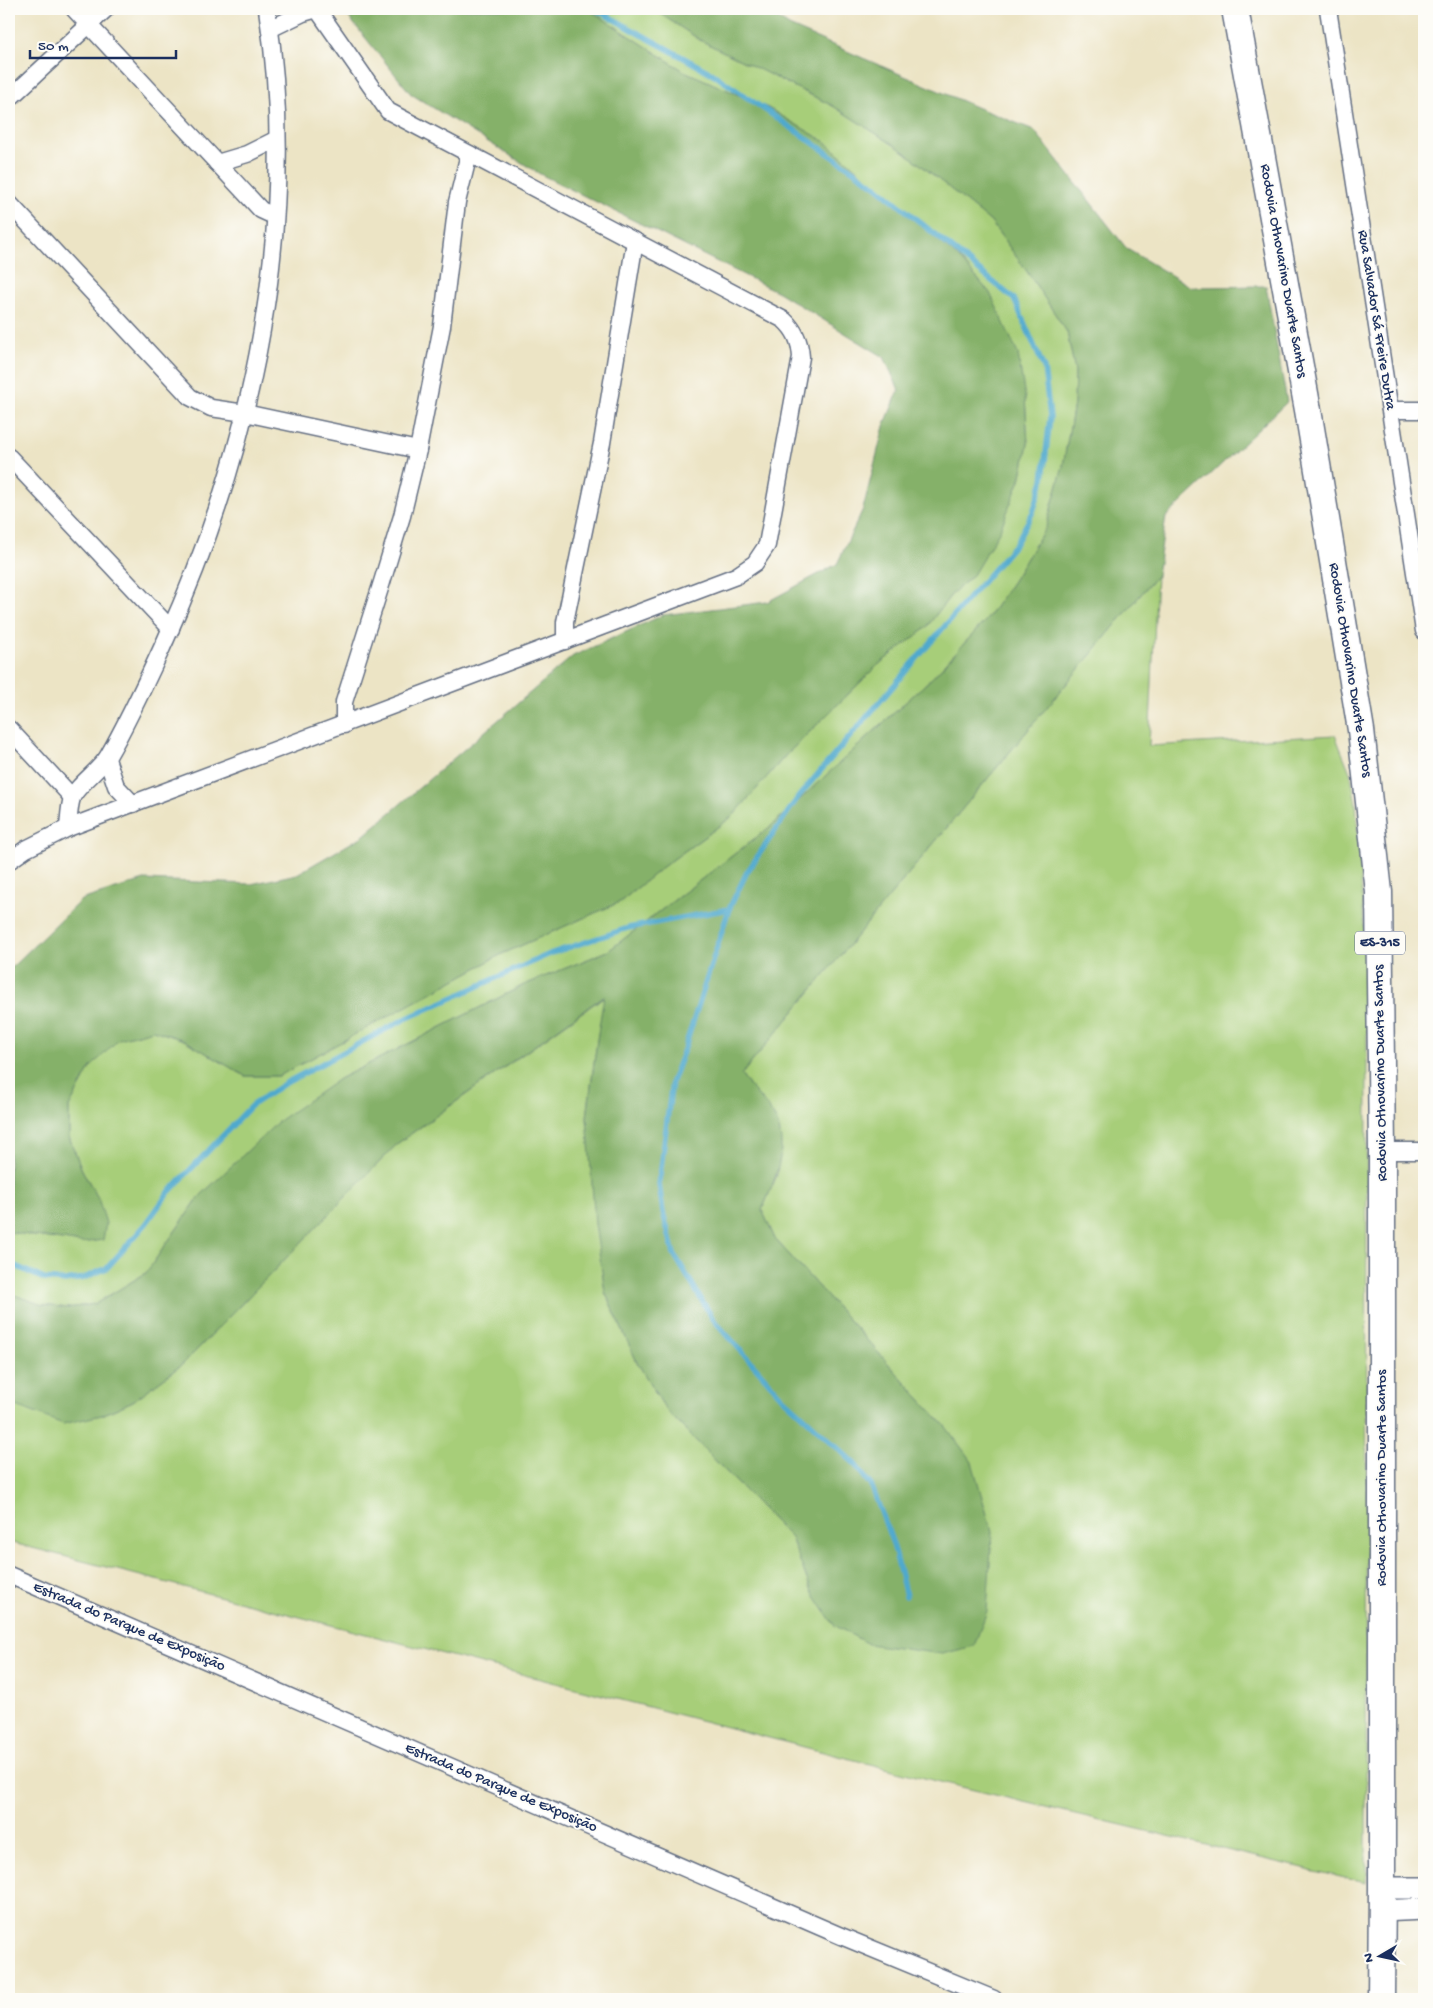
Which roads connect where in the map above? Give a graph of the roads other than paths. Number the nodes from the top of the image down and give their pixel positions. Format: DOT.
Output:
graph roads {
  1 [pos="74,9"];
  2 [pos="106,9"];
  3 [pos="267,9"];
  4 [pos="317,9"];
  5 [pos="1235,9"];
  6 [pos="1328,9"];
  7 [pos="89,25"];
  8 [pos="270,29"];
  9 [pos="9,99"];
  10 [pos="277,139"];
  11 [pos="469,154"];
  12 [pos="217,163"];
  13 [pos="9,203"];
  14 [pos="274,216"];
  15 [pos="635,241"];
  16 [pos="1390,410"];
  17 [pos="1424,410"];
  18 [pos="245,413"];
  19 [pos="418,450"];
  20 [pos="9,457"];
  21 [pos="170,629"];
  22 [pos="1424,631"];
  23 [pos="565,641"];
  24 [pos="344,724"];
  25 [pos="9,729"];
  26 [pos="107,759"];
  27 [pos="72,797"];
  28 [pos="133,804"];
  29 [pos="68,828"];
  30 [pos="9,861"];
  31 [pos="1382,1151"];
  32 [pos="1424,1151"];
  33 [pos="9,1575"];
  34 [pos="1424,1888"];
  35 [pos="1382,1900"];
  36 [pos="1424,1910"];
  37 [pos="994,1999"];
  38 [pos="1381,1999"];
  1 -- 7 [label="street"];
  2 -- 7 [label="street"];
  3 -- 8 [label="street"];
  4 -- 8 [label="street"];
  4 -- 11 [label="street"];
  5 -- 31 [label="main road, Rodovia Othovarino Duarte Santos / ES-315"];
  6 -- 16 [label="street, Rua Salvador Sá Freire Dutra"];
  7 -- 9 [label="street"];
  7 -- 12 [label="street"];
  8 -- 10 [label="street"];
  10 -- 12 [label="street"];
  10 -- 14 [label="street"];
  11 -- 15 [label="street"];
  11 -- 19 [label="street"];
  12 -- 14 [label="street"];
  13 -- 18 [label="street"];
  14 -- 18 [label="street"];
  15 -- 23 [label="street"];
  15 -- 23 [label="street"];
  16 -- 17 [label="street"];
  16 -- 22 [label="street, Rua Salvador Sá Freire Dutra"];
  18 -- 19 [label="street"];
  18 -- 21 [label="street"];
  19 -- 24 [label="street"];
  20 -- 21 [label="street"];
  21 -- 26 [label="street"];
  23 -- 24 [label="street"];
  24 -- 28 [label="street"];
  25 -- 27 [label="street"];
  26 -- 27 [label="street"];
  26 -- 28 [label="street"];
  27 -- 29 [label="street"];
  28 -- 29 [label="street"];
  29 -- 30 [label="street"];
  31 -- 32 [label="street"];
  31 -- 35 [label="main road, Rodovia Othovarino Duarte Santos / ES-315"];
  33 -- 37 [label="street, Estrada do Parque de Exposição"];
  34 -- 35 [label="street"];
  35 -- 36 [label="street"];
  35 -- 38 [label="main road, Rodovia Othovarino Duarte Santos / ES-315"];
}
